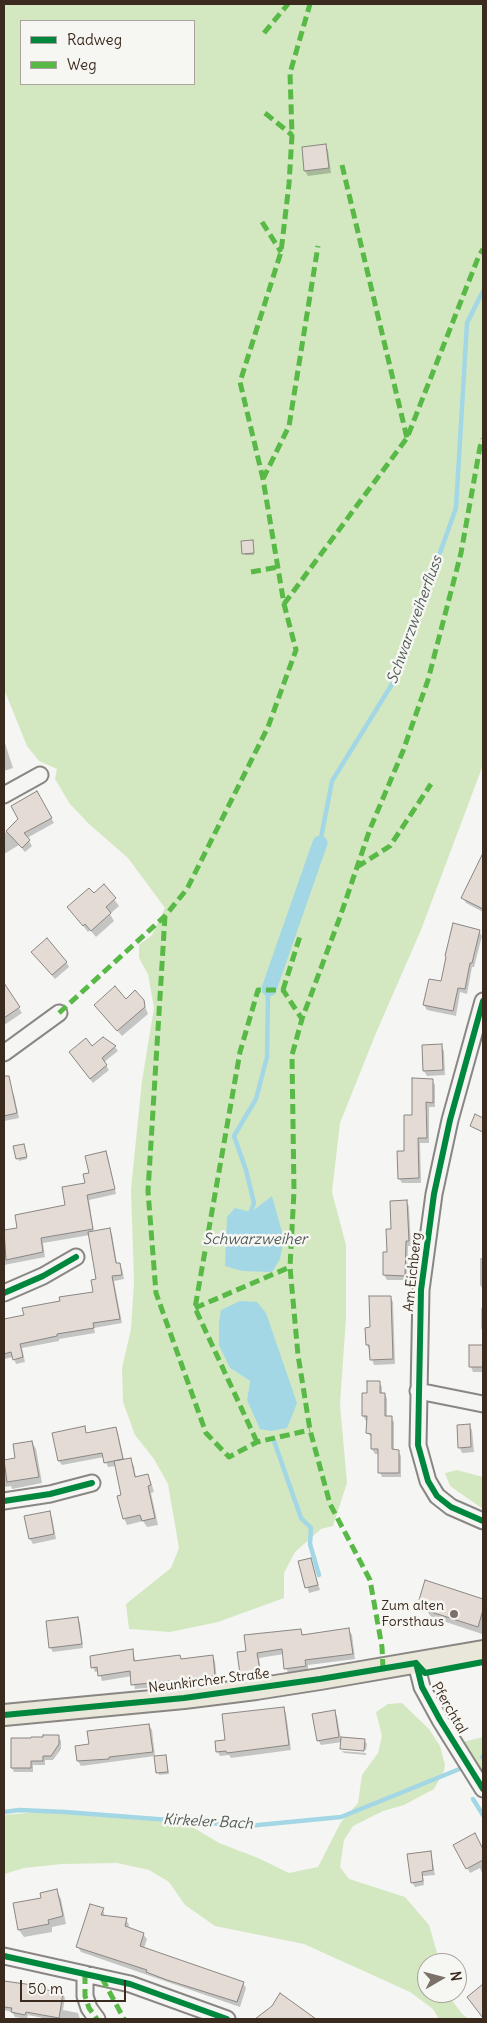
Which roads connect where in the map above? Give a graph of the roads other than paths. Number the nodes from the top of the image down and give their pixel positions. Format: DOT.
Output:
graph roads {
  1 [pos="40,776"];
  2 [pos="4,795"];
  3 [pos="482,1010"];
  4 [pos="59,1013"];
  5 [pos="4,1053"];
  6 [pos="76,1257"];
  7 [pos="4,1293"];
  8 [pos="418,1391"];
  9 [pos="483,1404"];
  10 [pos="92,1483"];
  11 [pos="4,1501"];
  12 [pos="483,1521"];
  13 [pos="483,1651"];
  14 [pos="416,1663"];
  15 [pos="4,1715"];
  16 [pos="483,1789"];
  17 [pos="4,1956"];
  18 [pos="85,1974"];
  19 [pos="97,2019"];
  20 [pos="227,2019"];
  1 -- 2 [label="street"];
  3 -- 8 [label="street, Am Eichberg"];
  4 -- 5 [label="street"];
  6 -- 7 [label="street"];
  8 -- 9 [label="street"];
  8 -- 12 [label="street, Am Eichberg"];
  10 -- 11 [label="street"];
  13 -- 14 [label="main road, Neunkircher Straße"];
  14 -- 15 [label="main road, Neunkircher Straße"];
  14 -- 16 [label="street, Pferchtal"];
  17 -- 18 [label="street"];
  18 -- 19 [label="street"];
  18 -- 20 [label="street"];
}
